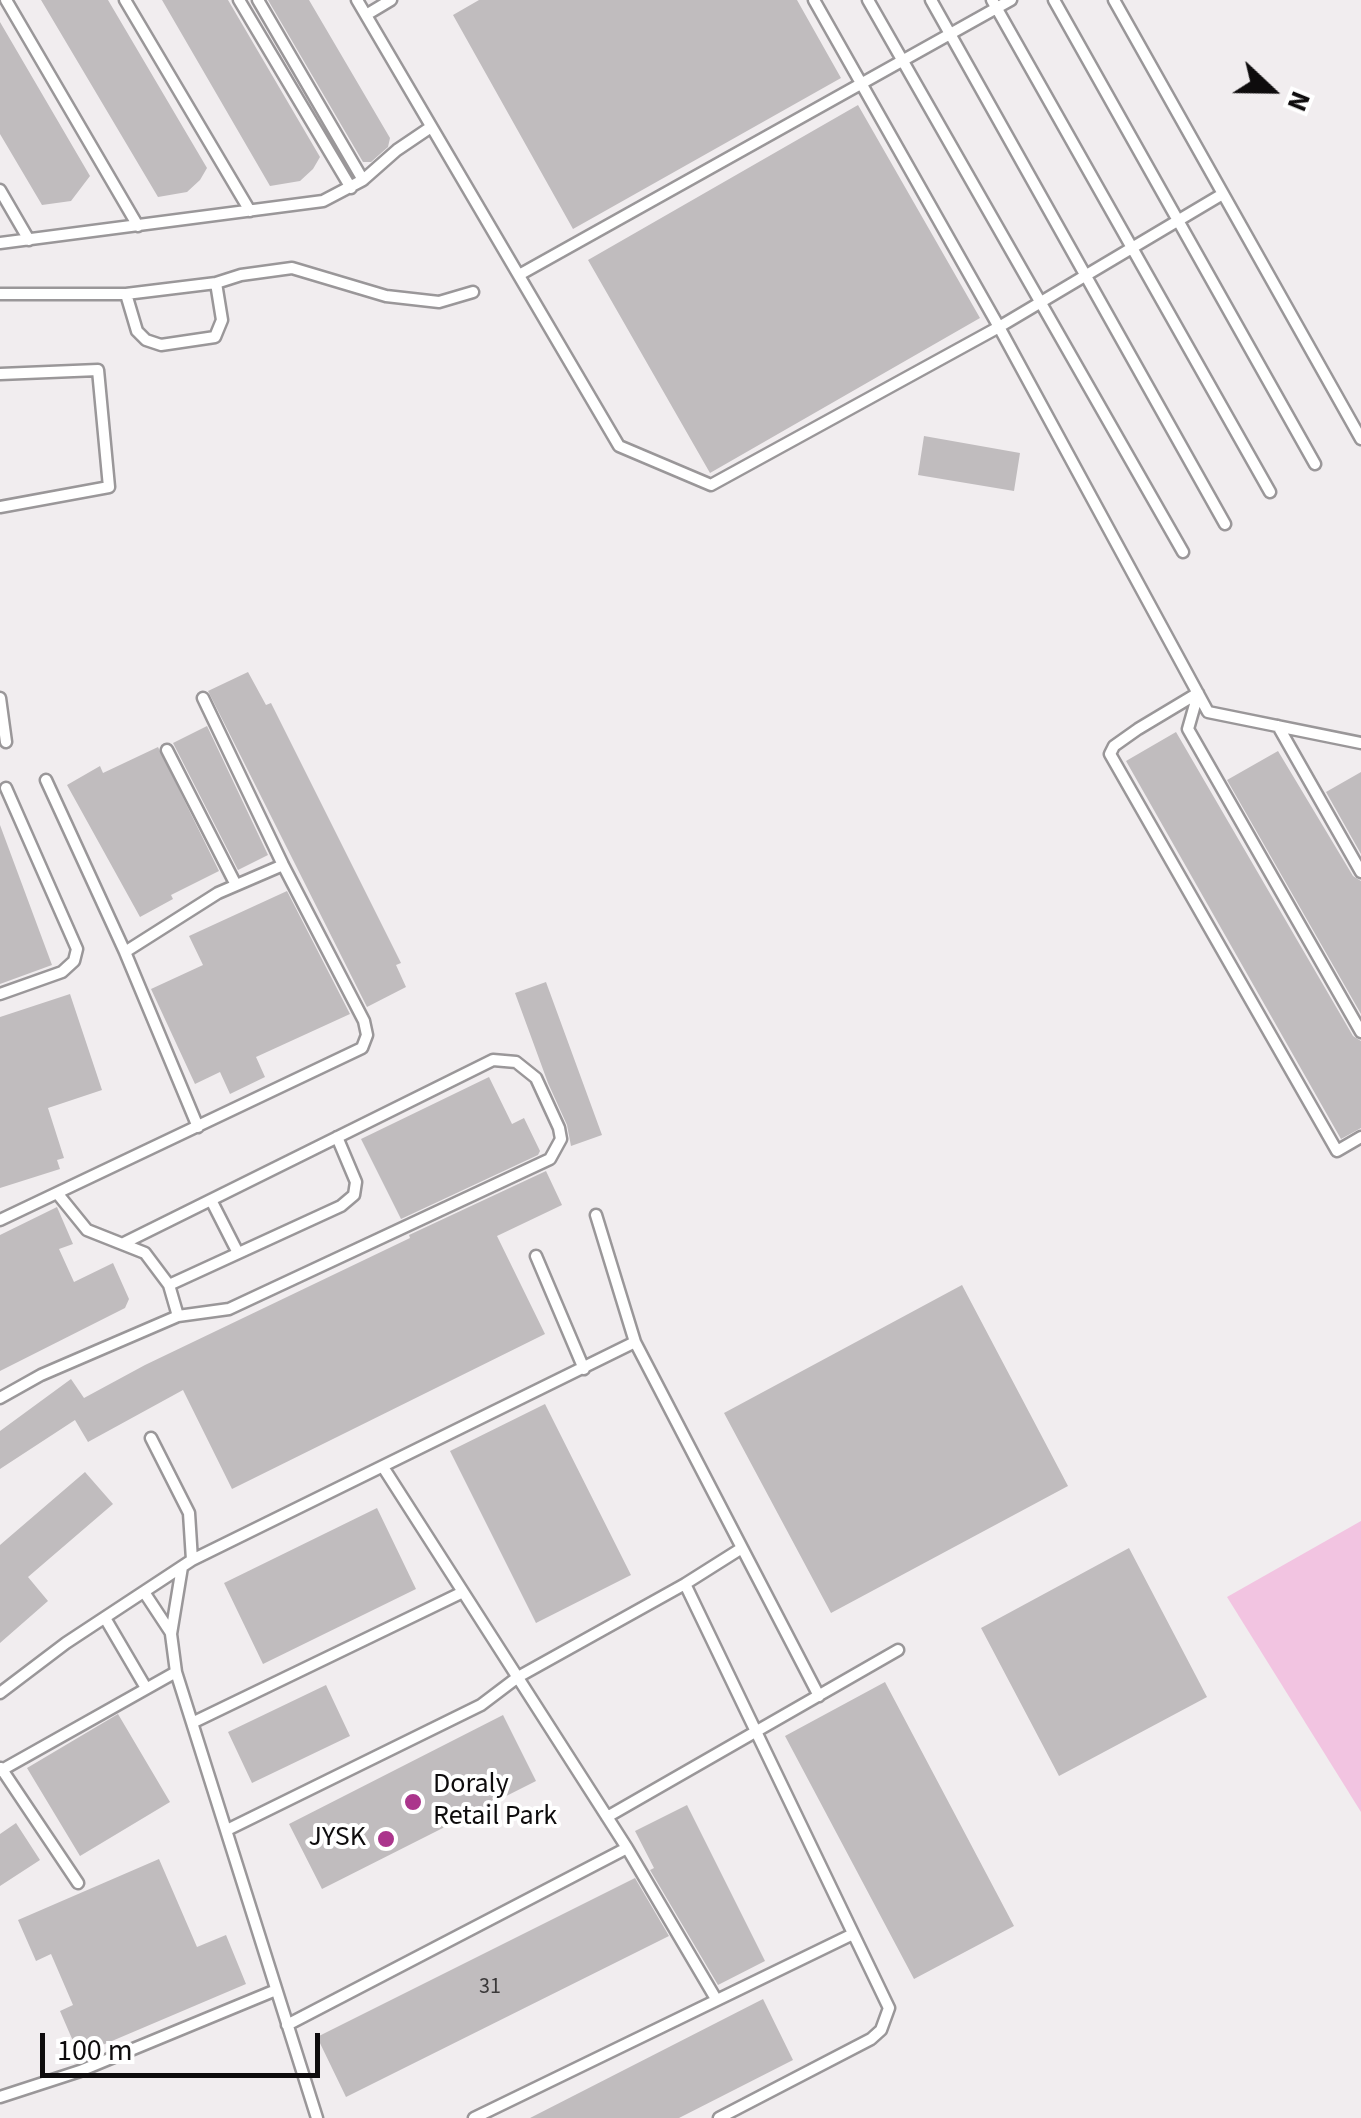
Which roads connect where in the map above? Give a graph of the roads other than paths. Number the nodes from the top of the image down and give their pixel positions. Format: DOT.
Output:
graph roads {
  1 [pos="6,0"];
  2 [pos="126,0"];
  3 [pos="239,0"];
  4 [pos="258,0"];
  5 [pos="356,0"];
  6 [pos="391,0"];
  7 [pos="814,0"];
  8 [pos="868,0"];
  9 [pos="931,0"];
  10 [pos="1010,0"];
  11 [pos="1054,0"];
  12 [pos="1114,0"];
  13 [pos="995,4"];
  14 [pos="366,15"];
  15 [pos="950,34"];
  16 [pos="902,61"];
  17 [pos="863,84"];
  18 [pos="431,127"];
  19 [pos="364,180"];
  20 [pos="351,188"];
  21 [pos="0,190"];
  22 [pos="1221,195"];
  23 [pos="250,211"];
  24 [pos="1178,220"];
  25 [pos="138,226"];
  26 [pos="29,240"];
  27 [pos="0,244"];
  28 [pos="1132,248"];
  29 [pos="519,275"];
  30 [pos="1087,275"];
  31 [pos="216,283"];
  32 [pos="473,292"];
  33 [pos="0,294"];
  34 [pos="126,294"];
  35 [pos="1043,302"];
  36 [pos="999,327"];
  37 [pos="0,374"];
  38 [pos="1361,439"];
  39 [pos="1315,464"];
  40 [pos="1270,492"];
  41 [pos="0,506"];
  42 [pos="1225,524"];
  43 [pos="1183,552"];
  44 [pos="1198,693"];
  45 [pos="0,698"];
  46 [pos="203,698"];
  47 [pos="1278,726"];
  48 [pos="6,742"];
  49 [pos="1361,743"];
  50 [pos="167,750"];
  51 [pos="46,780"];
  52 [pos="6,788"];
  53 [pos="283,864"];
  54 [pos="1361,872"];
  55 [pos="236,886"];
  56 [pos="125,952"];
  57 [pos="0,994"];
  58 [pos="1361,1032"];
  59 [pos="198,1127"];
  60 [pos="337,1137"];
  61 [pos="1361,1137"];
  62 [pos="57,1193"];
  63 [pos="211,1200"];
  64 [pos="596,1216"];
  65 [pos="0,1220"];
  66 [pos="122,1244"];
  67 [pos="238,1253"];
  68 [pos="536,1256"];
  69 [pos="169,1285"];
  70 [pos="178,1316"];
  71 [pos="635,1342"];
  72 [pos="584,1369"];
  73 [pos="0,1398"];
  74 [pos="151,1438"];
  75 [pos="384,1467"];
  76 [pos="742,1548"];
  77 [pos="187,1564"];
  78 [pos="686,1584"];
  79 [pos="144,1592"];
  80 [pos="463,1592"];
  81 [pos="104,1618"];
  82 [pos="171,1634"];
  83 [pos="898,1650"];
  84 [pos="176,1672"];
  85 [pos="518,1677"];
  86 [pos="146,1688"];
  87 [pos="0,1693"];
  88 [pos="819,1696"];
  89 [pos="194,1722"];
  90 [pos="755,1732"];
  91 [pos="1,1769"];
  92 [pos="608,1817"];
  93 [pos="227,1830"];
  94 [pos="627,1848"];
  95 [pos="78,1884"];
  96 [pos="853,1934"];
  97 [pos="276,1990"];
  98 [pos="716,1999"];
  99 [pos="286,2025"];
  100 [pos="0,2098"];
  101 [pos="317,2118"];
  102 [pos="474,2118"];
  103 [pos="719,2118"];
  1 -- 25 [label="lane"];
  2 -- 23 [label="lane"];
  3 -- 20 [label="lane"];
  4 -- 19 [label="lane"];
  5 -- 14 [label="lane"];
  6 -- 14 [label="lane"];
  7 -- 17 [label="lane"];
  8 -- 16 [label="lane"];
  9 -- 15 [label="lane"];
  10 -- 13 [label="lane"];
  11 -- 24 [label="lane"];
  12 -- 22 [label="lane"];
  13 -- 15 [label="lane"];
  13 -- 28 [label="lane"];
  14 -- 18 [label="lane"];
  15 -- 16 [label="lane"];
  15 -- 30 [label="lane"];
  16 -- 17 [label="lane"];
  16 -- 35 [label="lane"];
  17 -- 29 [label="lane"];
  17 -- 36 [label="lane"];
  18 -- 19 [label="lane"];
  18 -- 29 [label="lane"];
  19 -- 20 [label="lane"];
  20 -- 23 [label="lane"];
  21 -- 26 [label="lane"];
  22 -- 24 [label="lane"];
  22 -- 38 [label="lane"];
  23 -- 25 [label="lane"];
  24 -- 28 [label="lane"];
  24 -- 39 [label="lane"];
  25 -- 26 [label="lane"];
  26 -- 27 [label="lane"];
  28 -- 30 [label="lane"];
  28 -- 40 [label="lane"];
  29 -- 36 [label="lane"];
  30 -- 35 [label="lane"];
  30 -- 42 [label="lane"];
  31 -- 32 [label="lane"];
  31 -- 34 [label="lane"];
  31 -- 34 [label="lane"];
  33 -- 34 [label="lane"];
  35 -- 36 [label="lane"];
  35 -- 43 [label="lane"];
  36 -- 44 [label="lane"];
  37 -- 41 [label="lane"];
  44 -- 47 [label="lane"];
  44 -- 58 [label="lane"];
  44 -- 61 [label="lane"];
  45 -- 48 [label="lane"];
  46 -- 53 [label="lane"];
  47 -- 49 [label="lane"];
  47 -- 54 [label="lane"];
  50 -- 55 [label="lane"];
  51 -- 56 [label="lane"];
  52 -- 57 [label="lane"];
  53 -- 55 [label="lane"];
  53 -- 59 [label="lane"];
  55 -- 56 [label="lane"];
  56 -- 59 [label="lane"];
  59 -- 62 [label="lane"];
  60 -- 63 [label="lane"];
  60 -- 67 [label="lane"];
  60 -- 70 [label="lane"];
  62 -- 65 [label="lane"];
  62 -- 66 [label="lane"];
  63 -- 66 [label="lane"];
  63 -- 67 [label="lane"];
  64 -- 71 [label="lane"];
  66 -- 69 [label="lane"];
  67 -- 69 [label="lane"];
  68 -- 72 [label="lane"];
  69 -- 70 [label="lane"];
  70 -- 73 [label="lane"];
  71 -- 72 [label="lane"];
  71 -- 76 [label="lane"];
  72 -- 75 [label="lane"];
  74 -- 77 [label="lane"];
  75 -- 77 [label="lane"];
  75 -- 80 [label="lane"];
  76 -- 78 [label="lane"];
  76 -- 88 [label="lane"];
  77 -- 79 [label="lane"];
  77 -- 82 [label="lane"];
  78 -- 85 [label="lane"];
  78 -- 90 [label="lane"];
  79 -- 81 [label="lane"];
  79 -- 82 [label="lane"];
  80 -- 85 [label="lane"];
  80 -- 89 [label="lane"];
  81 -- 86 [label="lane"];
  81 -- 87 [label="lane"];
  82 -- 84 [label="lane"];
  83 -- 88 [label="lane"];
  84 -- 86 [label="lane"];
  84 -- 89 [label="lane"];
  85 -- 92 [label="lane"];
  85 -- 93 [label="lane"];
  86 -- 91 [label="lane"];
  88 -- 90 [label="lane"];
  89 -- 93 [label="lane"];
  90 -- 92 [label="lane"];
  90 -- 96 [label="lane"];
  91 -- 95 [label="lane"];
  92 -- 94 [label="lane"];
  93 -- 97 [label="lane"];
  94 -- 98 [label="lane"];
  94 -- 99 [label="lane"];
  96 -- 98 [label="lane"];
  96 -- 103 [label="lane"];
  97 -- 99 [label="lane"];
  97 -- 100 [label="lane"];
  98 -- 102 [label="lane"];
  99 -- 101 [label="lane"];
}
